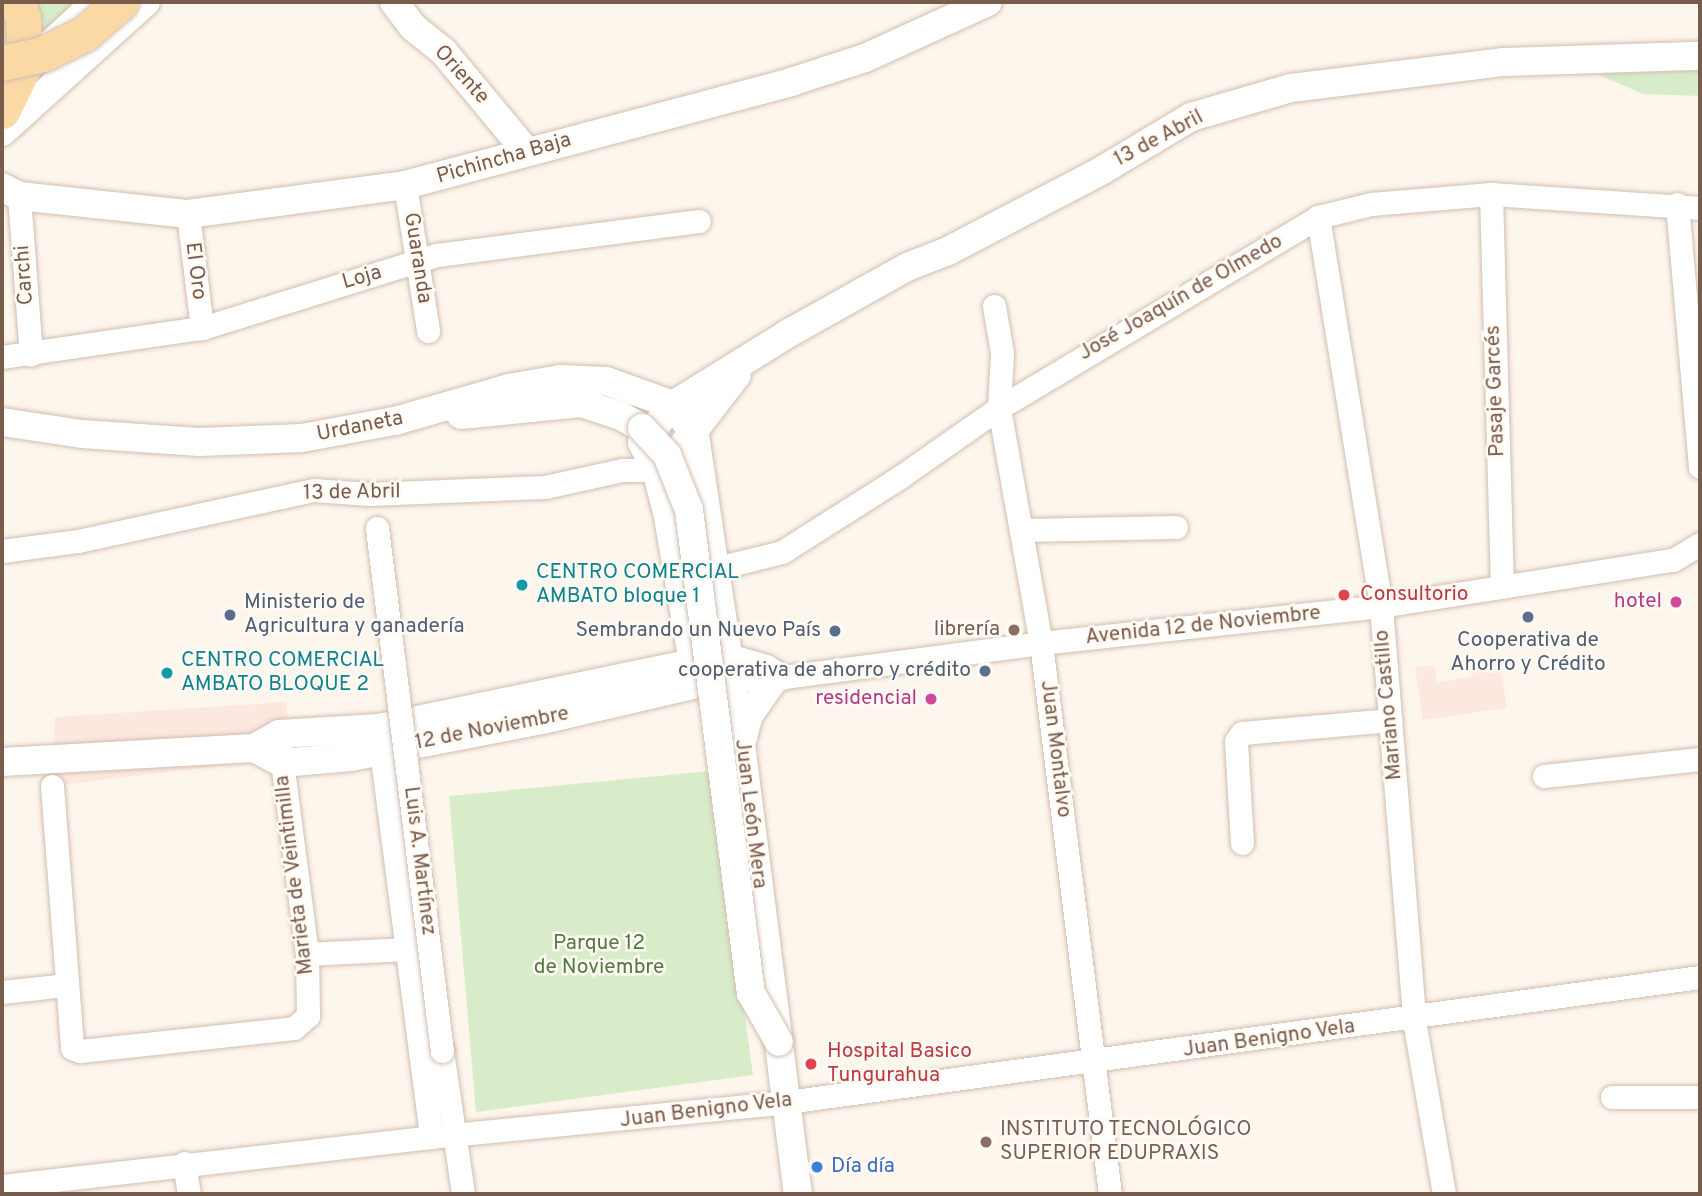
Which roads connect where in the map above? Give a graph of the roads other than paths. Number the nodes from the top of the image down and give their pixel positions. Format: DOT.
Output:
graph roads {
  1 [pos="17,2"];
  2 [pos="91,2"];
  3 [pos="121,2"];
  4 [pos="146,2"];
  5 [pos="394,2"];
  6 [pos="988,2"];
  7 [pos="1700,56"];
  8 [pos="9,71"];
  9 [pos="2,111"];
  10 [pos="2,132"];
  11 [pos="527,152"];
  12 [pos="405,185"];
  13 [pos="10,192"];
  14 [pos="1491,194"];
  15 [pos="1677,204"];
  16 [pos="1700,208"];
  17 [pos="188,214"];
  18 [pos="1318,218"];
  19 [pos="699,221"];
  20 [pos="418,261"];
  21 [pos="994,306"];
  22 [pos="202,328"];
  23 [pos="428,331"];
  24 [pos="31,355"];
  25 [pos="2,357"];
  26 [pos="747,362"];
  27 [pos="673,405"];
  28 [pos="999,408"];
  29 [pos="395,421"];
  30 [pos="2,422"];
  31 [pos="642,435"];
  32 [pos="695,435"];
  33 [pos="1700,467"];
  34 [pos="622,470"];
  35 [pos="656,470"];
  36 [pos="369,494"];
  37 [pos="1176,527"];
  38 [pos="1021,530"];
  39 [pos="1700,544"];
  40 [pos="2,551"];
  41 [pos="713,569"];
  42 [pos="1502,587"];
  43 [pos="1381,606"];
  44 [pos="1041,643"];
  45 [pos="693,663"];
  46 [pos="729,666"];
  47 [pos="777,680"];
  48 [pos="1390,720"];
  49 [pos="279,734"];
  50 [pos="379,739"];
  51 [pos="741,744"];
  52 [pos="254,748"];
  53 [pos="1700,759"];
  54 [pos="2,762"];
  55 [pos="282,763"];
  56 [pos="1544,776"];
  57 [pos="52,786"];
  58 [pos="1242,842"];
  59 [pos="406,949"];
  60 [pos="307,954"];
  61 [pos="1700,977"];
  62 [pos="65,985"];
  63 [pos="2,992"];
  64 [pos="1414,1020"];
  65 [pos="779,1042"];
  66 [pos="1095,1063"];
  67 [pos="1612,1097"];
  68 [pos="1700,1097"];
  69 [pos="787,1102"];
  70 [pos="454,1134"];
  71 [pos="431,1137"];
  72 [pos="184,1163"];
  73 [pos="2,1186"];
  74 [pos="189,1194"];
  75 [pos="463,1194"];
  76 [pos="798,1194"];
  77 [pos="1110,1194"];
  78 [pos="1444,1194"];
  1 -- 8 [label="main road"];
  2 -- 8 [label="street"];
  3 -- 8 [label="main road, bridge"];
  4 -- 10 [label="street"];
  5 -- 11 [label="street, Oriente"];
  6 -- 11 [label="street, Pichincha Baja"];
  7 -- 26 [label="street, 13 de Abril"];
  8 -- 9 [label="main road"];
  11 -- 12 [label="street, Pichincha Baja"];
  12 -- 17 [label="street, Pichincha Baja"];
  12 -- 20 [label="street, Guaranda"];
  13 -- 17 [label="street, Pichincha Baja"];
  13 -- 24 [label="street, Carchi"];
  14 -- 15 [label="street, José Joaquín de Olmedo"];
  14 -- 18 [label="street, José Joaquín de Olmedo"];
  14 -- 42 [label="street, Pasaje Garcés"];
  15 -- 16 [label="street, José Joaquín de Olmedo"];
  15 -- 33 [label="street"];
  17 -- 22 [label="street, El Oro"];
  18 -- 28 [label="street, José Joaquín de Olmedo"];
  18 -- 43 [label="street, Mariano Castillo"];
  19 -- 20 [label="street, Loja"];
  20 -- 22 [label="street, Loja"];
  20 -- 23 [label="street, Guaranda"];
  21 -- 28 [label="street, Juan Montalvo"];
  22 -- 24 [label="street, Loja"];
  24 -- 25 [label="street, Loja"];
  26 -- 27 [label="street, 13 de Abril"];
  26 -- 32 [label="street, 13 de Abril"];
  27 -- 29 [label="street, Urdaneta"];
  27 -- 31 [label="street, 13 de Abril"];
  27 -- 32 [label="street"];
  28 -- 38 [label="street, Juan Montalvo"];
  28 -- 41 [label="street, José Joaquín de Olmedo"];
  29 -- 30 [label="street, Urdaneta"];
  29 -- 31 [label="street"];
  31 -- 34 [label="street, 13 de Abril"];
  31 -- 35 [label="street"];
  31 -- 65 [label="street, bridge"];
  32 -- 35 [label="street, 13 de Abril"];
  32 -- 41 [label="street, Juan León Mera"];
  34 -- 35 [label="street, 13 de Abril"];
  34 -- 36 [label="street, 13 de Abril"];
  35 -- 45 [label="street"];
  36 -- 40 [label="street, 13 de Abril"];
  36 -- 70 [label="street, Luis A. Martínez, bridge"];
  37 -- 38 [label="street"];
  38 -- 44 [label="street, Juan Montalvo"];
  39 -- 42 [label="street, Avenida 12 de Noviembre"];
  41 -- 46 [label="street, Juan León Mera"];
  42 -- 43 [label="street, Avenida 12 de Noviembre"];
  43 -- 44 [label="street, Avenida 12 de Noviembre"];
  43 -- 48 [label="street, Mariano Castillo"];
  44 -- 47 [label="street, Avenida 12 de Noviembre"];
  44 -- 66 [label="street, Juan Montalvo"];
  45 -- 46 [label="street, 12 de Noviembre"];
  45 -- 50 [label="street, 12 de Noviembre"];
  46 -- 47 [label="street"];
  46 -- 50 [label="street, 12 de Noviembre"];
  46 -- 51 [label="street, Juan León Mera"];
  47 -- 51 [label="street"];
  48 -- 58 [label="street"];
  48 -- 64 [label="street, Mariano Castillo"];
  49 -- 50 [label="street, 12 de Noviembre"];
  49 -- 52 [label="street, 12 de Noviembre"];
  49 -- 55 [label="street, Marieta de Veintimilla"];
  50 -- 55 [label="street, 12 de Noviembre"];
  50 -- 59 [label="street, Luis A. Martínez"];
  51 -- 65 [label="street, Juan León Mera"];
  52 -- 54 [label="street, 12 de Noviembre"];
  52 -- 55 [label="street"];
  53 -- 56 [label="street"];
  55 -- 60 [label="street, Marieta de Veintimilla"];
  57 -- 62 [label="street, Marieta de Veintimilla"];
  59 -- 60 [label="street"];
  59 -- 71 [label="street, Luis A. Martínez"];
  60 -- 62 [label="street, Marieta de Veintimilla"];
  61 -- 64 [label="street, Juan Benigno Vela"];
  62 -- 63 [label="street"];
  64 -- 66 [label="street, Juan Benigno Vela"];
  64 -- 78 [label="street, Mariano Castillo"];
  65 -- 69 [label="street, Juan León Mera"];
  66 -- 69 [label="street, Juan Benigno Vela"];
  66 -- 77 [label="street, Juan Montalvo"];
  67 -- 68 [label="street"];
  69 -- 70 [label="street, Juan Benigno Vela"];
  69 -- 76 [label="street, Juan León Mera"];
  70 -- 71 [label="street, Juan Benigno Vela"];
  70 -- 75 [label="street, Luis A. Martínez"];
  71 -- 72 [label="street, Juan Benigno Vela"];
  72 -- 73 [label="street, Juan Benigno Vela"];
  72 -- 74 [label="street"];
}
